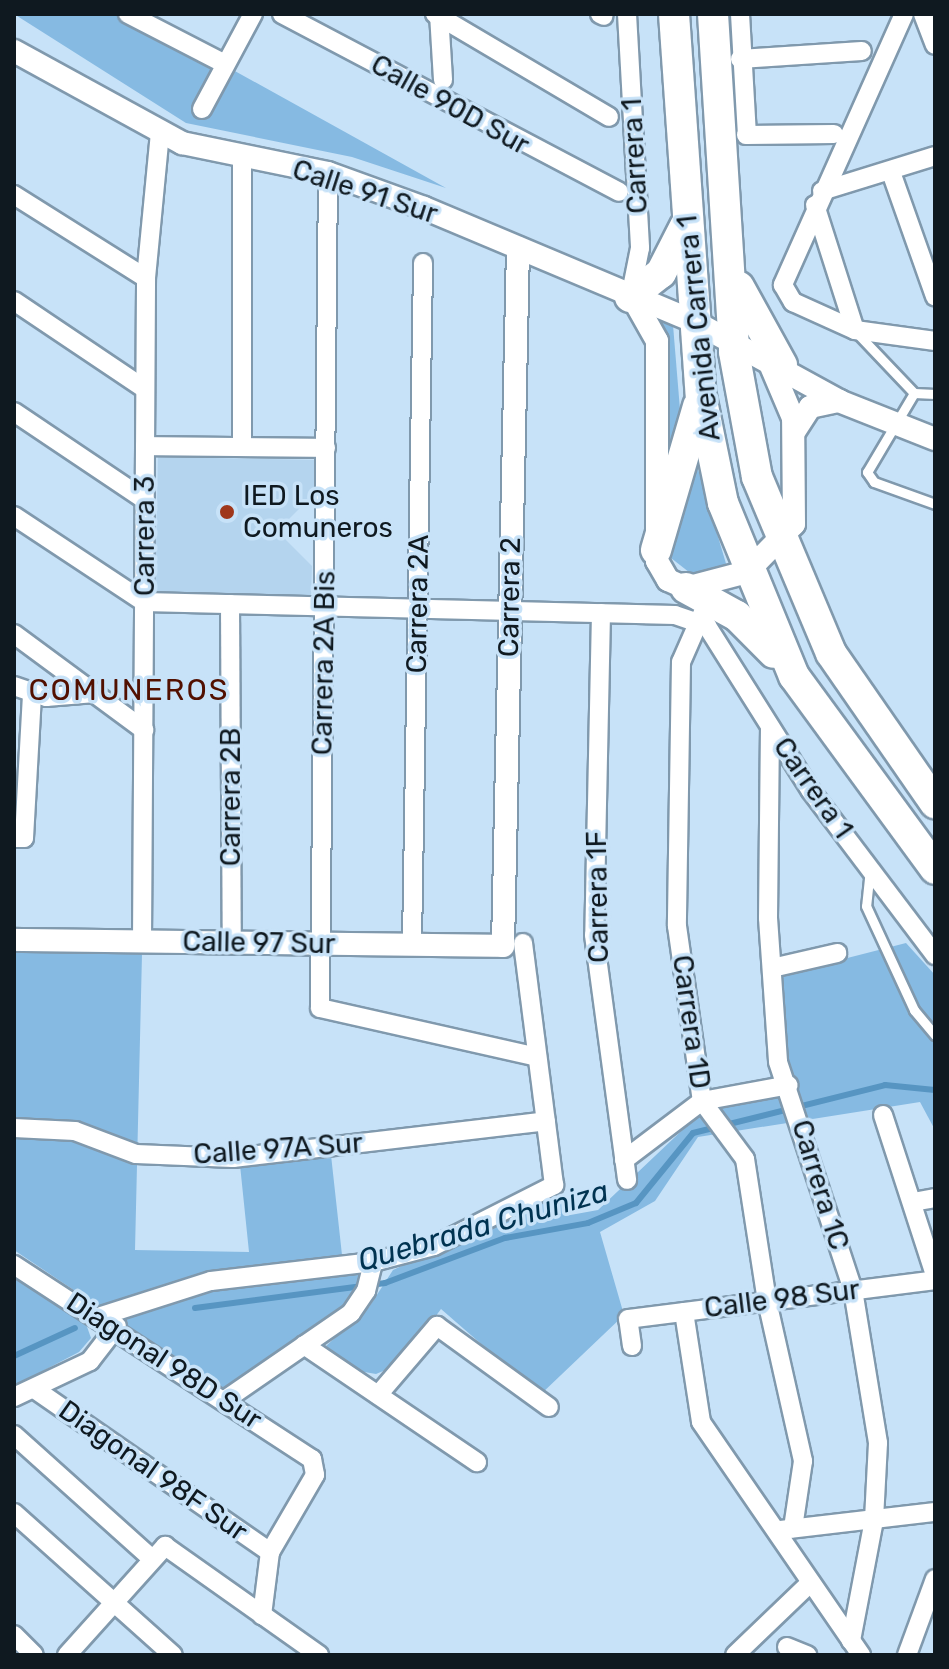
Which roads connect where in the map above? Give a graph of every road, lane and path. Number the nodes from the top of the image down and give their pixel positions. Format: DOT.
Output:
graph roads {
  1 [pos="128,14"];
  2 [pos="253,14"];
  3 [pos="282,14"];
  4 [pos="627,14"];
  5 [pos="674,14"];
  6 [pos="713,14"];
  7 [pos="740,14"];
  8 [pos="904,14"];
  9 [pos="923,14"];
  10 [pos="438,15"];
  11 [pos="158,21"];
  12 [pos="935,45"];
  13 [pos="14,51"];
  14 [pos="862,51"];
  15 [pos="741,59"];
  16 [pos="225,64"];
  17 [pos="443,80"];
  18 [pos="202,109"];
  19 [pos="609,117"];
  20 [pos="160,132"];
  21 [pos="834,134"];
  22 [pos="935,156"];
  23 [pos="242,158"];
  24 [pos="891,172"];
  25 [pos="328,173"];
  26 [pos="619,192"];
  27 [pos="14,195"];
  28 [pos="819,198"];
  29 [pos="687,204"];
  30 [pos="518,248"];
  31 [pos="731,248"];
  32 [pos="423,263"];
  33 [pos="146,278"];
  34 [pos="935,296"];
  35 [pos="630,297"];
  36 [pos="14,301"];
  37 [pos="695,322"];
  38 [pos="855,330"];
  39 [pos="733,339"];
  40 [pos="935,341"];
  41 [pos="773,360"];
  42 [pos="145,389"];
  43 [pos="914,393"];
  44 [pos="935,394"];
  45 [pos="701,396"];
  46 [pos="839,401"];
  47 [pos="14,412"];
  48 [pos="892,426"];
  49 [pos="794,432"];
  50 [pos="935,439"];
  51 [pos="145,446"];
  52 [pos="242,447"];
  53 [pos="326,448"];
  54 [pos="145,500"];
  55 [pos="935,504"];
  56 [pos="16,521"];
  57 [pos="780,543"];
  58 [pos="656,550"];
  59 [pos="747,572"];
  60 [pos="686,588"];
  61 [pos="144,602"];
  62 [pos="230,604"];
  63 [pos="324,607"];
  64 [pos="418,609"];
  65 [pos="510,611"];
  66 [pos="704,611"];
  67 [pos="601,613"];
  68 [pos="14,634"];
  69 [pos="794,676"];
  70 [pos="14,686"];
  71 [pos="95,693"];
  72 [pos="32,694"];
  73 [pos="770,727"];
  74 [pos="144,730"];
  75 [pos="935,803"];
  76 [pos="19,838"];
  77 [pos="870,868"];
  78 [pos="935,869"];
  79 [pos="14,940"];
  80 [pos="142,941"];
  81 [pos="232,943"];
  82 [pos="321,943"];
  83 [pos="412,944"];
  84 [pos="513,944"];
  85 [pos="837,953"];
  86 [pos="935,955"];
  87 [pos="772,968"];
  88 [pos="935,1035"];
  89 [pos="537,1057"];
  90 [pos="793,1098"];
  91 [pos="707,1108"];
  92 [pos="883,1115"];
  93 [pos="546,1121"];
  94 [pos="14,1128"];
  95 [pos="624,1160"];
  96 [pos="627,1180"];
  97 [pos="935,1198"];
  98 [pos="913,1202"];
  99 [pos="14,1265"];
  100 [pos="370,1276"];
  101 [pos="31,1277"];
  102 [pos="935,1277"];
  103 [pos="14,1287"];
  104 [pos="853,1290"];
  105 [pos="767,1301"];
  106 [pos="684,1312"];
  107 [pos="109,1321"];
  108 [pos="304,1345"];
  109 [pos="632,1346"];
  110 [pos="36,1390"];
  111 [pos="378,1395"];
  112 [pos="14,1397"];
  113 [pos="225,1400"];
  114 [pos="549,1407"];
  115 [pos="14,1435"];
  116 [pos="477,1462"];
  117 [pos="935,1512"];
  118 [pos="14,1513"];
  119 [pos="874,1520"];
  120 [pos="784,1530"];
  121 [pos="158,1552"];
  122 [pos="270,1552"];
  123 [pos="935,1579"];
  124 [pos="810,1583"];
  125 [pos="111,1605"];
  126 [pos="262,1615"];
  127 [pos="14,1635"];
  128 [pos="787,1647"];
  129 [pos="856,1648"];
  130 [pos="34,1655"];
  131 [pos="67,1655"];
  132 [pos="173,1655"];
  133 [pos="319,1655"];
  134 [pos="735,1655"];
  135 [pos="807,1655"];
  136 [pos="907,1655"];
  1 -- 11 [label="street"];
  2 -- 16 [label="street"];
  3 -- 26 [label="street, Calle 90D Sur"];
  4 -- 35 [label="street, Carrera 1"];
  5 -- 29 [label="highway, Avenida Carrera 1"];
  6 -- 31 [label="highway, Avenida Carrera 1"];
  7 -- 15 [label="street"];
  8 -- 28 [label="street"];
  9 -- 12 [label="street"];
  10 -- 17 [label="street"];
  10 -- 19 [label="street"];
  11 -- 16 [label="street"];
  13 -- 20 [label="street, Calle 91 Sur"];
  14 -- 15 [label="street"];
  15 -- 21 [label="street"];
  16 -- 18 [label="street"];
  20 -- 23 [label="street, Calle 91 Sur"];
  20 -- 33 [label="street, Carrera 3"];
  22 -- 24 [label="street"];
  23 -- 25 [label="street, Calle 91 Sur"];
  23 -- 52 [label="street"];
  24 -- 28 [label="street"];
  24 -- 34 [label="street"];
  25 -- 30 [label="street, Calle 91 Sur"];
  25 -- 53 [label="street, Carrera 2A Bis"];
  27 -- 33 [label="street"];
  28 -- 38 [label="street"];
  28 -- 38 [label="street"];
  29 -- 35 [label="highway"];
  29 -- 37 [label="highway, Avenida Carrera 1"];
  30 -- 35 [label="street, Calle 91 Sur"];
  30 -- 65 [label="street, Carrera 2"];
  31 -- 39 [label="highway, Avenida Carrera 1"];
  31 -- 41 [label="highway"];
  32 -- 64 [label="street, Carrera 2A"];
  33 -- 42 [label="street, Carrera 3"];
  35 -- 37 [label="street, Calle 91 Sur"];
  35 -- 58 [label="street"];
  36 -- 42 [label="street"];
  37 -- 39 [label="street, Calle 91 Sur"];
  37 -- 45 [label="highway, Avenida Carrera 1"];
  38 -- 40 [label="street"];
  38 -- 43 [label="lane"];
  39 -- 41 [label="street, Calle 91 Sur"];
  39 -- 57 [label="highway, Avenida Carrera 1"];
  41 -- 46 [label="street, Calle 91 Sur"];
  41 -- 49 [label="street"];
  42 -- 51 [label="street, Carrera 3"];
  43 -- 44 [label="lane"];
  43 -- 48 [label="lane"];
  45 -- 58 [label="highway"];
  45 -- 59 [label="highway, Avenida Carrera 1"];
  46 -- 48 [label="street, Calle 91 Sur"];
  46 -- 49 [label="street"];
  47 -- 54 [label="street"];
  48 -- 50 [label="street, Calle 91 Sur"];
  48 -- 55 [label="lane"];
  49 -- 57 [label="street"];
  51 -- 52 [label="street"];
  51 -- 54 [label="street, Carrera 3"];
  52 -- 53 [label="street"];
  53 -- 63 [label="street, Carrera 2A Bis"];
  54 -- 61 [label="street, Carrera 3"];
  56 -- 61 [label="street"];
  57 -- 59 [label="street"];
  57 -- 75 [label="highway, Avenida Carrera 1"];
  58 -- 60 [label="street"];
  59 -- 60 [label="street"];
  59 -- 69 [label="highway, Avenida Carrera 1"];
  60 -- 66 [label="highway"];
  61 -- 62 [label="street"];
  61 -- 74 [label="street, Carrera 3"];
  62 -- 63 [label="street"];
  62 -- 81 [label="street, Carrera 2B"];
  63 -- 64 [label="street"];
  63 -- 82 [label="street, Carrera 2A Bis"];
  64 -- 65 [label="street"];
  64 -- 83 [label="street, Carrera 2A"];
  65 -- 67 [label="street"];
  65 -- 84 [label="street, Carrera 2"];
  66 -- 67 [label="street"];
  66 -- 69 [label="highway"];
  66 -- 73 [label="street, Carrera 1"];
  66 -- 91 [label="street, Carrera 1D"];
  67 -- 95 [label="street, Carrera 1F"];
  68 -- 71 [label="street"];
  69 -- 78 [label="highway, Avenida Carrera 1"];
  70 -- 72 [label="street"];
  71 -- 72 [label="street"];
  71 -- 74 [label="street"];
  72 -- 76 [label="street"];
  73 -- 77 [label="street, Carrera 1"];
  73 -- 87 [label="street, Carrera 1C"];
  74 -- 80 [label="street, Carrera 3"];
  77 -- 86 [label="street, Carrera 1"];
  77 -- 88 [label="lane"];
  79 -- 80 [label="street, Calle 97 Sur"];
  80 -- 81 [label="street, Calle 97 Sur"];
  81 -- 82 [label="street, Calle 97 Sur"];
  82 -- 83 [label="street, Calle 97 Sur"];
  82 -- 89 [label="street, Carrera 2A Bis"];
  83 -- 84 [label="street, Calle 97 Sur"];
  84 -- 89 [label="street, Carrera 2"];
  85 -- 87 [label="street"];
  87 -- 90 [label="street, Carrera 1C"];
  89 -- 93 [label="street, Carrera 2"];
  90 -- 91 [label="street"];
  90 -- 104 [label="street, Carrera 1C"];
  91 -- 95 [label="street"];
  91 -- 105 [label="street, Carrera 1D"];
  92 -- 98 [label="street"];
  93 -- 94 [label="street, Calle 97A Sur"];
  93 -- 100 [label="street, Carrera 2"];
  95 -- 96 [label="street, Carrera 1F"];
  97 -- 98 [label="street"];
  98 -- 102 [label="street"];
  99 -- 101 [label="street, Diagonal 98D Sur"];
  100 -- 107 [label="street"];
  100 -- 108 [label="street"];
  101 -- 103 [label="street"];
  101 -- 107 [label="street, Diagonal 98D Sur"];
  102 -- 104 [label="street, Calle 98 Sur"];
  104 -- 105 [label="street, Calle 98 Sur"];
  104 -- 119 [label="street, Carrera 1C"];
  105 -- 106 [label="street, Calle 98 Sur"];
  105 -- 120 [label="street, Carrera 1D"];
  106 -- 109 [label="street, Calle 98 Sur"];
  106 -- 120 [label="street"];
  107 -- 110 [label="street"];
  107 -- 113 [label="street, Diagonal 98D Sur"];
  108 -- 111 [label="street"];
  108 -- 113 [label="street"];
  110 -- 112 [label="street"];
  110 -- 122 [label="street, Diagonal 98F Sur"];
  111 -- 114 [label="street"];
  111 -- 116 [label="street"];
  113 -- 122 [label="street, Diagonal 98D Sur"];
  115 -- 121 [label="street"];
  117 -- 119 [label="street"];
  118 -- 125 [label="street"];
  119 -- 120 [label="street"];
  119 -- 129 [label="street, Carrera 1C"];
  120 -- 124 [label="street"];
  121 -- 125 [label="street"];
  121 -- 126 [label="street"];
  122 -- 126 [label="street"];
  123 -- 136 [label="street"];
  124 -- 129 [label="street"];
  124 -- 134 [label="street"];
  125 -- 131 [label="street"];
  125 -- 132 [label="street"];
  126 -- 133 [label="street"];
  127 -- 130 [label="street"];
  128 -- 135 [label="street"];
}
